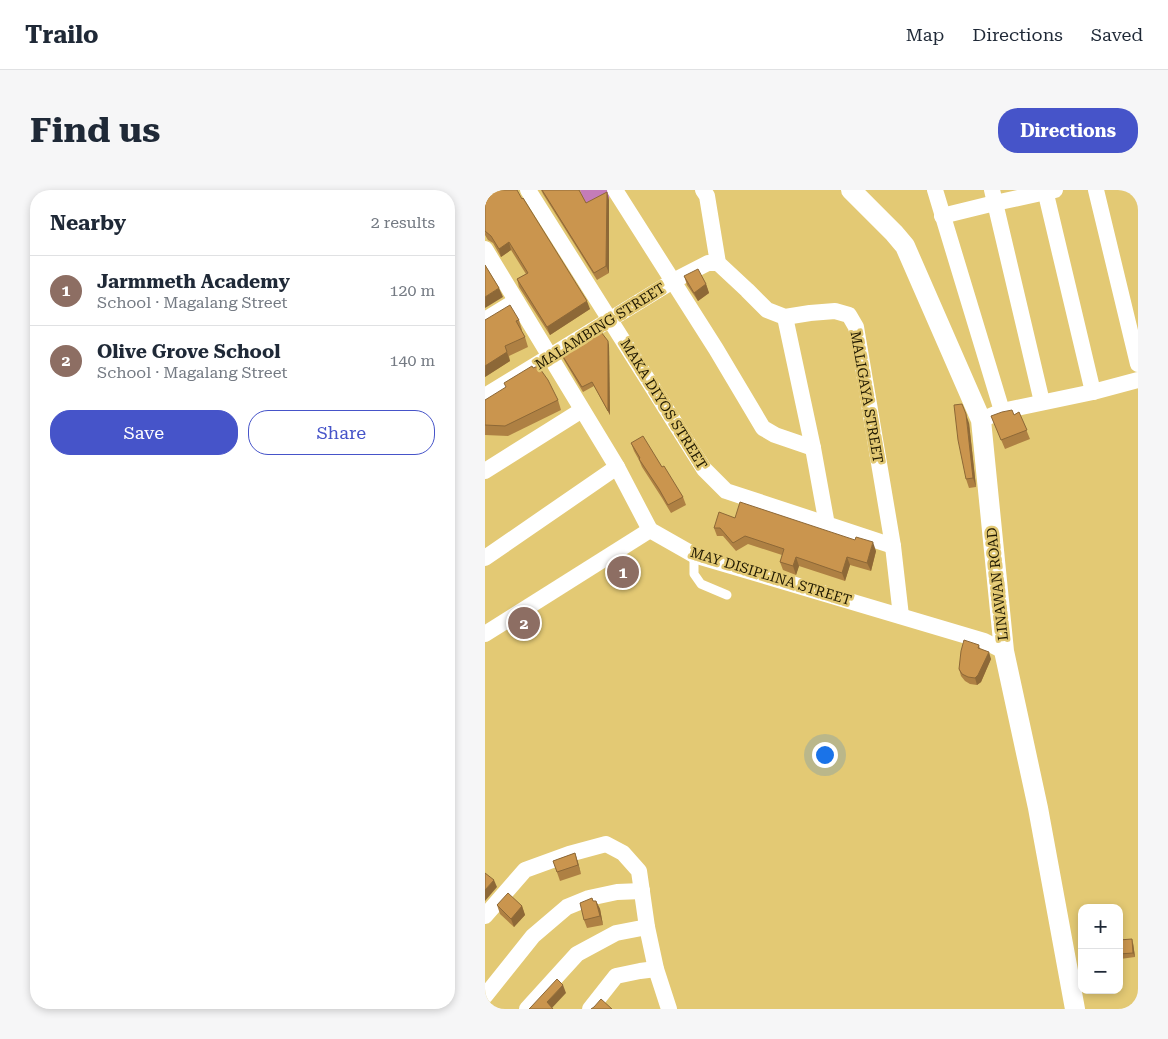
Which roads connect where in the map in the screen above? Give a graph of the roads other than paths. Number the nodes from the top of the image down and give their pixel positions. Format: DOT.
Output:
graph roads {
  1 [pos="528,190"];
  2 [pos="615,190"];
  3 [pos="703,190"];
  4 [pos="851,190"];
  5 [pos="935,190"];
  6 [pos="1096,190"];
  7 [pos="1049,191"];
  8 [pos="993,196"];
  9 [pos="942,216"];
  10 [pos="485,249"];
  11 [pos="718,263"];
  12 [pos="673,281"];
  13 [pos="516,301"];
  14 [pos="785,317"];
  15 [pos="610,319"];
  16 [pos="485,320"];
  17 [pos="550,356"];
  18 [pos="1138,364"];
  19 [pos="1138,380"];
  20 [pos="1093,392"];
  21 [pos="485,396"];
  22 [pos="1042,402"];
  23 [pos="582,410"];
  24 [pos="1002,411"];
  25 [pos="981,420"];
  26 [pos="813,448"];
  27 [pos="617,468"];
  28 [pos="485,471"];
  29 [pos="827,525"];
  30 [pos="650,530"];
  31 [pos="893,546"];
  32 [pos="694,555"];
  33 [pos="485,558"];
  34 [pos="727,595"];
  35 [pos="901,616"];
  36 [pos="485,634"];
  37 [pos="1004,651"];
  38 [pos="642,891"];
  39 [pos="485,916"];
  40 [pos="647,928"];
  41 [pos="656,969"];
  42 [pos="485,996"];
  43 [pos="527,1009"];
  44 [pos="590,1009"];
  45 [pos="669,1009"];
  46 [pos="1075,1009"];
  1 -- 15 [label="street, MAKA DIYOS STREET"];
  2 -- 12 [label="street"];
  3 -- 11 [label="street"];
  4 -- 25 [label="street, LINAWAN ROAD"];
  5 -- 9 [label="street"];
  6 -- 18 [label="street"];
  7 -- 8 [label="street"];
  7 -- 20 [label="street"];
  8 -- 9 [label="street"];
  8 -- 22 [label="street"];
  9 -- 24 [label="street"];
  10 -- 13 [label="street"];
  11 -- 12 [label="street, MALAMBING STREET"];
  11 -- 14 [label="street"];
  12 -- 15 [label="street, MALAMBING STREET"];
  12 -- 26 [label="street"];
  13 -- 16 [label="street"];
  13 -- 17 [label="street"];
  14 -- 26 [label="street"];
  14 -- 31 [label="street, MALIGAYA STREET"];
  15 -- 17 [label="street, MALAMBING STREET"];
  15 -- 29 [label="street, MAKA DIYOS STREET"];
  17 -- 21 [label="street, MALAMBING STREET"];
  17 -- 23 [label="street"];
  19 -- 20 [label="street"];
  20 -- 22 [label="street"];
  22 -- 24 [label="street"];
  23 -- 27 [label="street"];
  23 -- 28 [label="street"];
  24 -- 25 [label="street"];
  25 -- 37 [label="street, LINAWAN ROAD"];
  26 -- 29 [label="street"];
  27 -- 30 [label="street"];
  27 -- 33 [label="street"];
  29 -- 31 [label="street, MAKA DIYOS STREET"];
  30 -- 32 [label="street, MAY DISIPLINA STREET"];
  30 -- 36 [label="street"];
  31 -- 35 [label="street, MALIGAYA STREET"];
  32 -- 34 [label="lane"];
  32 -- 35 [label="street, MAY DISIPLINA STREET"];
  35 -- 37 [label="street, MAY DISIPLINA STREET"];
  37 -- 46 [label="street, LINAWAN ROAD"];
  38 -- 39 [label="street"];
  38 -- 40 [label="street"];
  38 -- 42 [label="street"];
  40 -- 41 [label="street"];
  40 -- 43 [label="street"];
  41 -- 44 [label="street"];
  41 -- 45 [label="street"];
}
